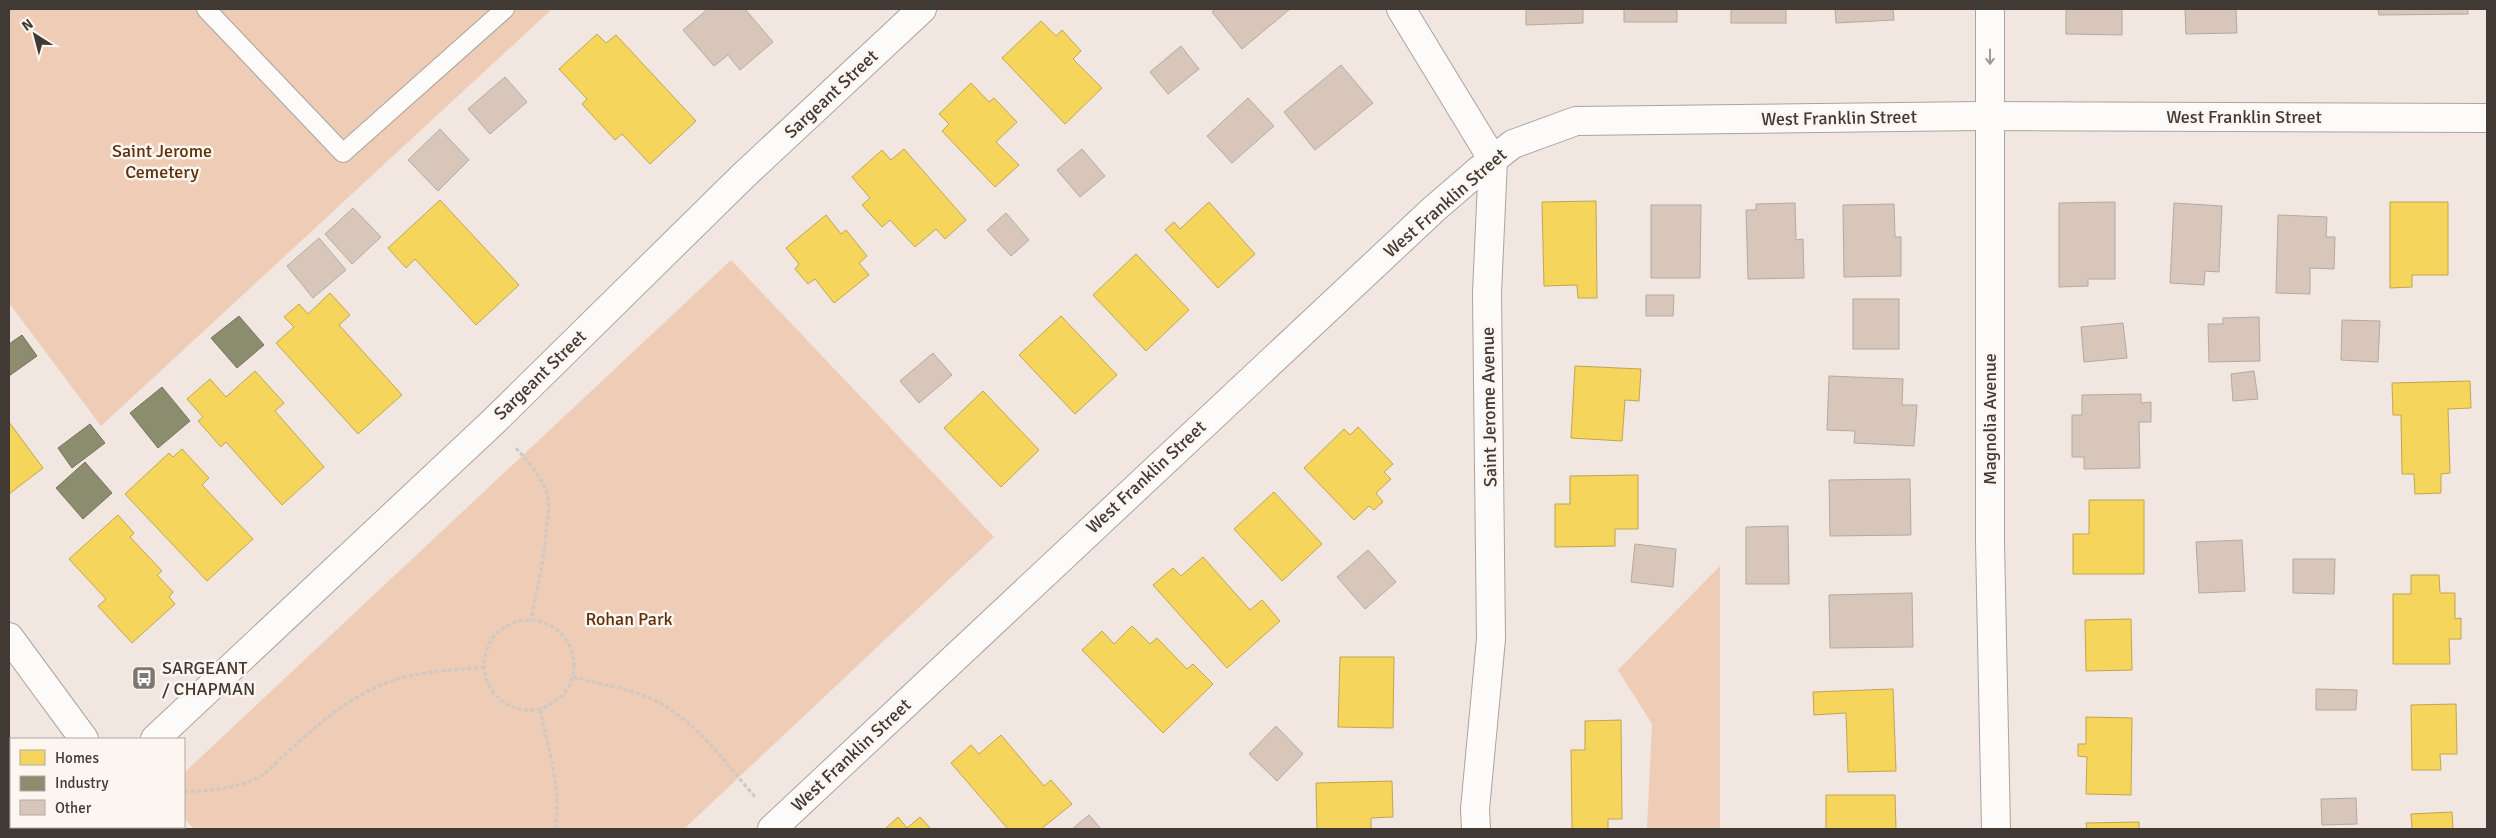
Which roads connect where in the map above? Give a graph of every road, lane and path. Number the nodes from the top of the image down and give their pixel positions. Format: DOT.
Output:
graph roads {
  1 [pos="206,9"];
  2 [pos="505,9"];
  3 [pos="922,9"];
  4 [pos="1401,9"];
  5 [pos="1990,9"];
  6 [pos="1990,116"];
  7 [pos="2487,118"];
  8 [pos="1492,160"];
  9 [pos="493,422"];
  10 [pos="531,620"];
  11 [pos="9,637"];
  12 [pos="484,668"];
  13 [pos="573,677"];
  14 [pos="540,710"];
  15 [pos="83,738"];
  16 [pos="156,738"];
  17 [pos="185,792"];
  18 [pos="775,826"];
  19 [pos="555,829"];
  20 [pos="1476,829"];
  21 [pos="1996,829"];
  1 -- 2 [label="lane"];
  3 -- 9 [label="street, Sargeant Street"];
  4 -- 8 [label="street"];
  5 -- 6 [label="street, Magnolia Avenue, one-way"];
  6 -- 7 [label="street, West Franklin Street"];
  6 -- 8 [label="street, West Franklin Street"];
  6 -- 21 [label="street, Magnolia Avenue"];
  8 -- 18 [label="street, West Franklin Street"];
  8 -- 20 [label="street, Saint Jerome Avenue"];
  9 -- 10 [label="path"];
  9 -- 16 [label="street, Sargeant Street"];
  10 -- 12 [label="path"];
  10 -- 13 [label="path"];
  11 -- 15 [label="street"];
  12 -- 14 [label="path"];
  12 -- 17 [label="path"];
  13 -- 14 [label="path"];
  13 -- 18 [label="path"];
  14 -- 19 [label="path"];
}
